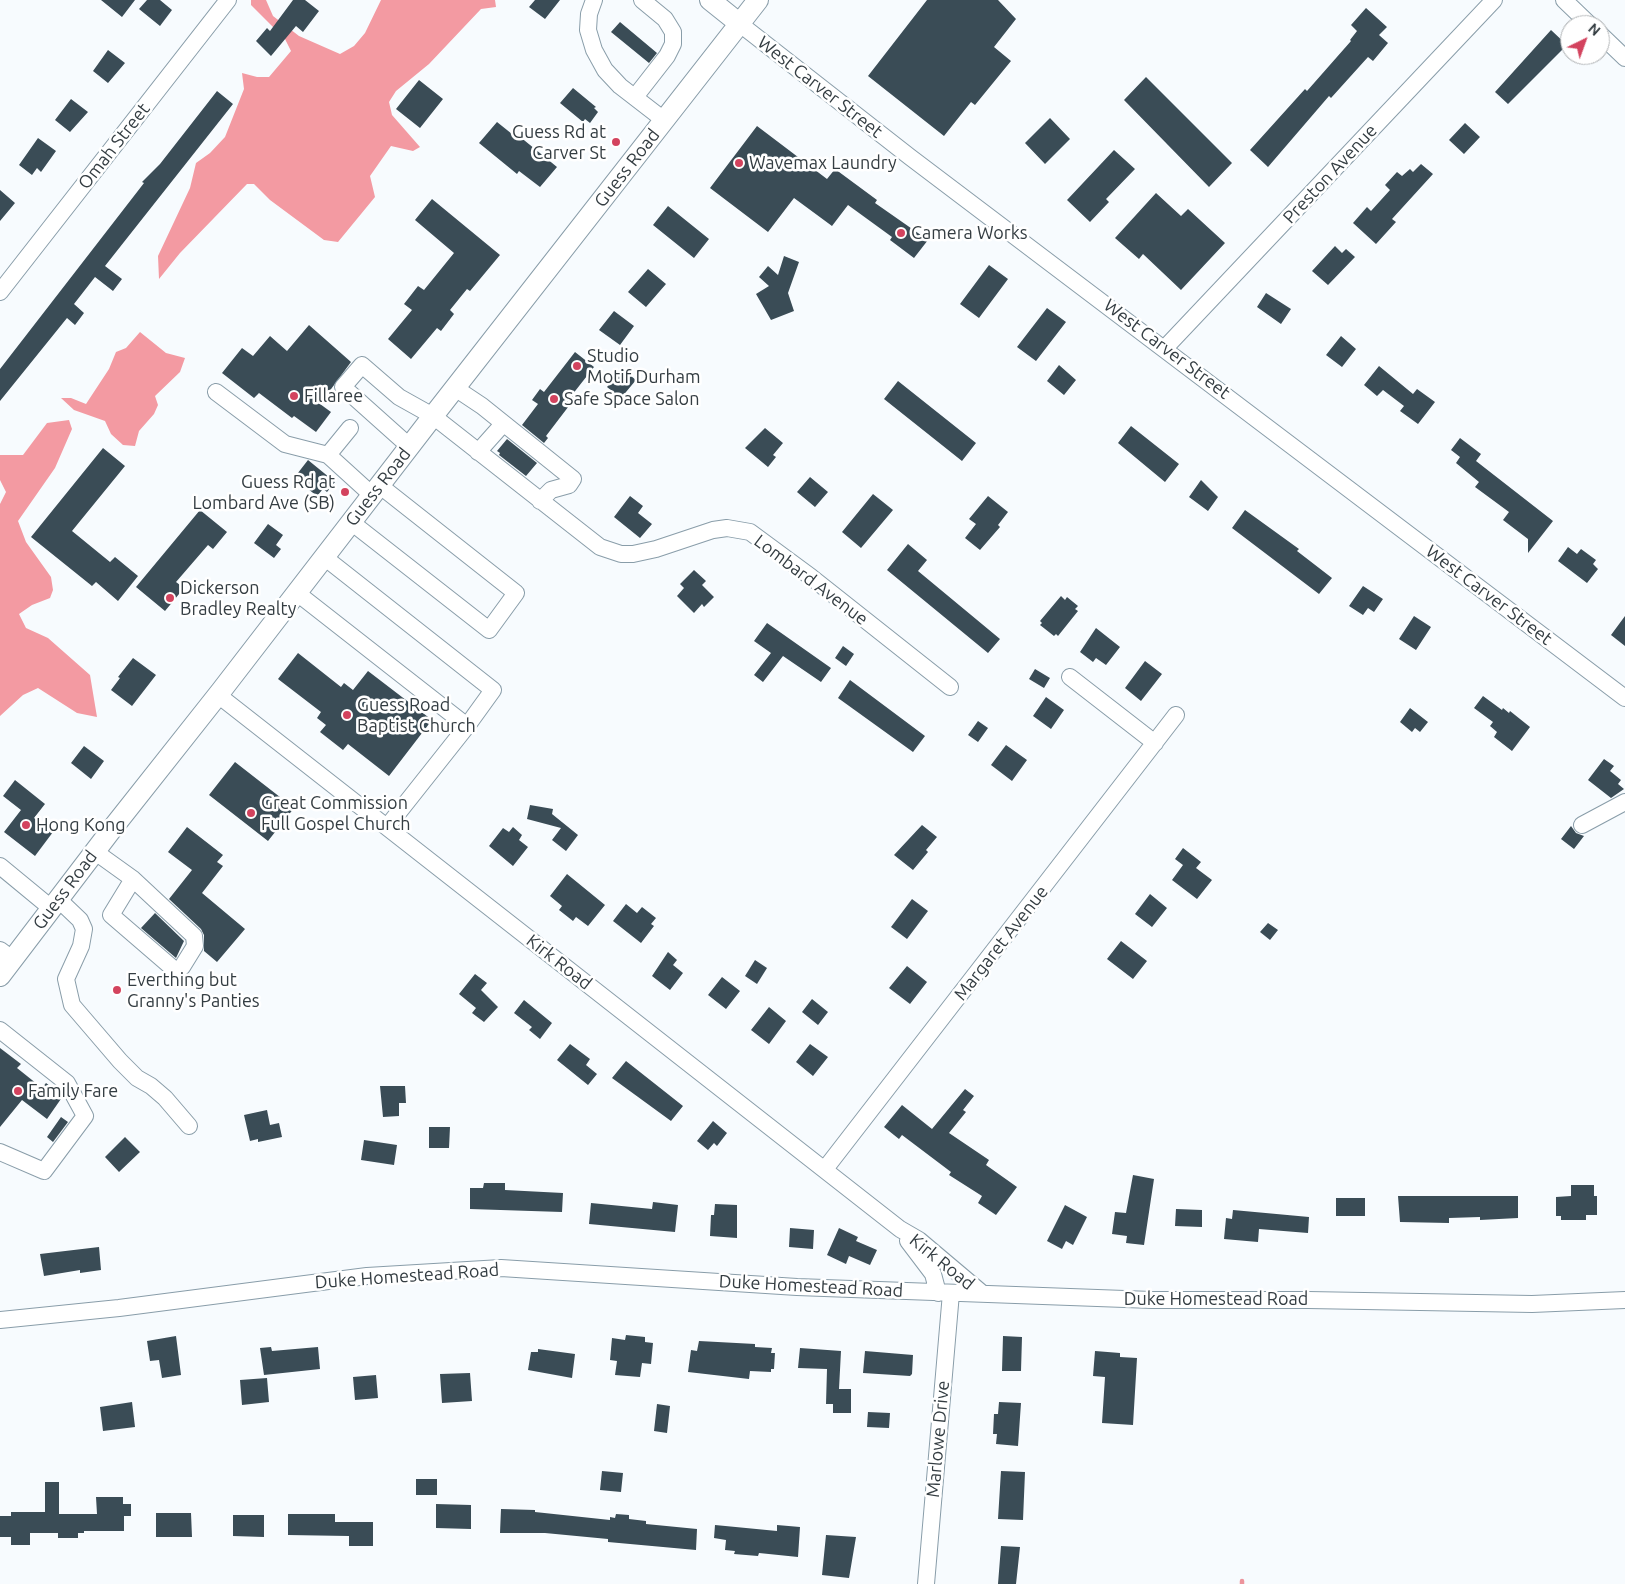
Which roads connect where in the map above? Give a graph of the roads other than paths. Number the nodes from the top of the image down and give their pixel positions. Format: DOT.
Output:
graph roads {
  1 [pos="228,0"];
  2 [pos="642,0"];
  3 [pos="710,0"];
  4 [pos="758,0"];
  5 [pos="1494,0"];
  6 [pos="1564,0"];
  7 [pos="592,7"];
  8 [pos="1580,15"];
  9 [pos="740,24"];
  10 [pos="1610,44"];
  11 [pos="1625,58"];
  12 [pos="634,97"];
  13 [pos="664,120"];
  14 [pos="0,292"];
  15 [pos="1165,348"];
  16 [pos="455,388"];
  17 [pos="216,392"];
  18 [pos="433,416"];
  19 [pos="503,424"];
  20 [pos="350,428"];
  21 [pos="409,446"];
  22 [pos="478,452"];
  23 [pos="328,456"];
  24 [pos="376,490"];
  25 [pos="540,501"];
  26 [pos="351,522"];
  27 [pos="324,557"];
  28 [pos="297,593"];
  29 [pos="1070,678"];
  30 [pos="950,687"];
  31 [pos="218,695"];
  32 [pos="1625,698"];
  33 [pos="1176,715"];
  34 [pos="467,726"];
  35 [pos="1155,743"];
  36 [pos="1625,802"];
  37 [pos="1582,825"];
  38 [pos="387,827"];
  39 [pos="94,851"];
  40 [pos="0,866"];
  41 [pos="133,880"];
  42 [pos="55,904"];
  43 [pos="6,955"];
  44 [pos="0,976"];
  45 [pos="0,1030"];
  46 [pos="189,1126"];
  47 [pos="0,1152"];
  48 [pos="825,1169"];
  49 [pos="900,1229"];
  50 [pos="945,1293"];
  51 [pos="983,1294"];
  52 [pos="1625,1300"];
  53 [pos="0,1320"];
  54 [pos="926,1584"];
  1 -- 14 [label="street, Omah Street"];
  2 -- 12 [label="street"];
  3 -- 9 [label="main road, West Carver Street"];
  4 -- 9 [label="main road, Guess Road"];
  5 -- 15 [label="street, Preston Avenue"];
  6 -- 8 [label="street"];
  7 -- 12 [label="street"];
  9 -- 13 [label="main road, Guess Road"];
  9 -- 15 [label="street, West Carver Street"];
  10 -- 11 [label="street"];
  12 -- 13 [label="street"];
  13 -- 16 [label="main road, Guess Road"];
  15 -- 32 [label="street, West Carver Street"];
  16 -- 18 [label="main road, Guess Road"];
  16 -- 19 [label="street"];
  17 -- 23 [label="street"];
  18 -- 21 [label="main road, Guess Road"];
  18 -- 21 [label="street, Lombard Avenue"];
  18 -- 22 [label="street, Lombard Avenue"];
  19 -- 22 [label="street"];
  19 -- 25 [label="street"];
  20 -- 23 [label="street"];
  21 -- 24 [label="main road, Guess Road"];
  22 -- 25 [label="street, Lombard Avenue"];
  23 -- 24 [label="street"];
  24 -- 26 [label="main road, Guess Road"];
  24 -- 26 [label="street"];
  25 -- 30 [label="street, Lombard Avenue"];
  26 -- 27 [label="main road, Guess Road"];
  27 -- 28 [label="main road, Guess Road"];
  27 -- 34 [label="street"];
  28 -- 31 [label="main road, Guess Road"];
  28 -- 34 [label="street"];
  29 -- 35 [label="street"];
  31 -- 38 [label="street, Kirk Road"];
  31 -- 39 [label="main road, Guess Road"];
  33 -- 35 [label="street, Margaret Avenue"];
  34 -- 38 [label="street"];
  35 -- 48 [label="street, Margaret Avenue"];
  36 -- 37 [label="street"];
  38 -- 48 [label="street, Kirk Road"];
  39 -- 41 [label="street"];
  39 -- 42 [label="main road, Guess Road"];
  40 -- 42 [label="street"];
  41 -- 41 [label="street"];
  42 -- 43 [label="main road, Guess Road"];
  42 -- 46 [label="street"];
  43 -- 44 [label="main road, Guess Road"];
  45 -- 47 [label="street"];
  48 -- 49 [label="street, Kirk Road"];
  49 -- 50 [label="street, Kirk Road"];
  49 -- 51 [label="street, Kirk Road"];
  50 -- 51 [label="street, Duke Homestead Road"];
  50 -- 53 [label="street, Duke Homestead Road"];
  50 -- 54 [label="street, Marlowe Drive"];
  51 -- 52 [label="street, Duke Homestead Road"];
}
